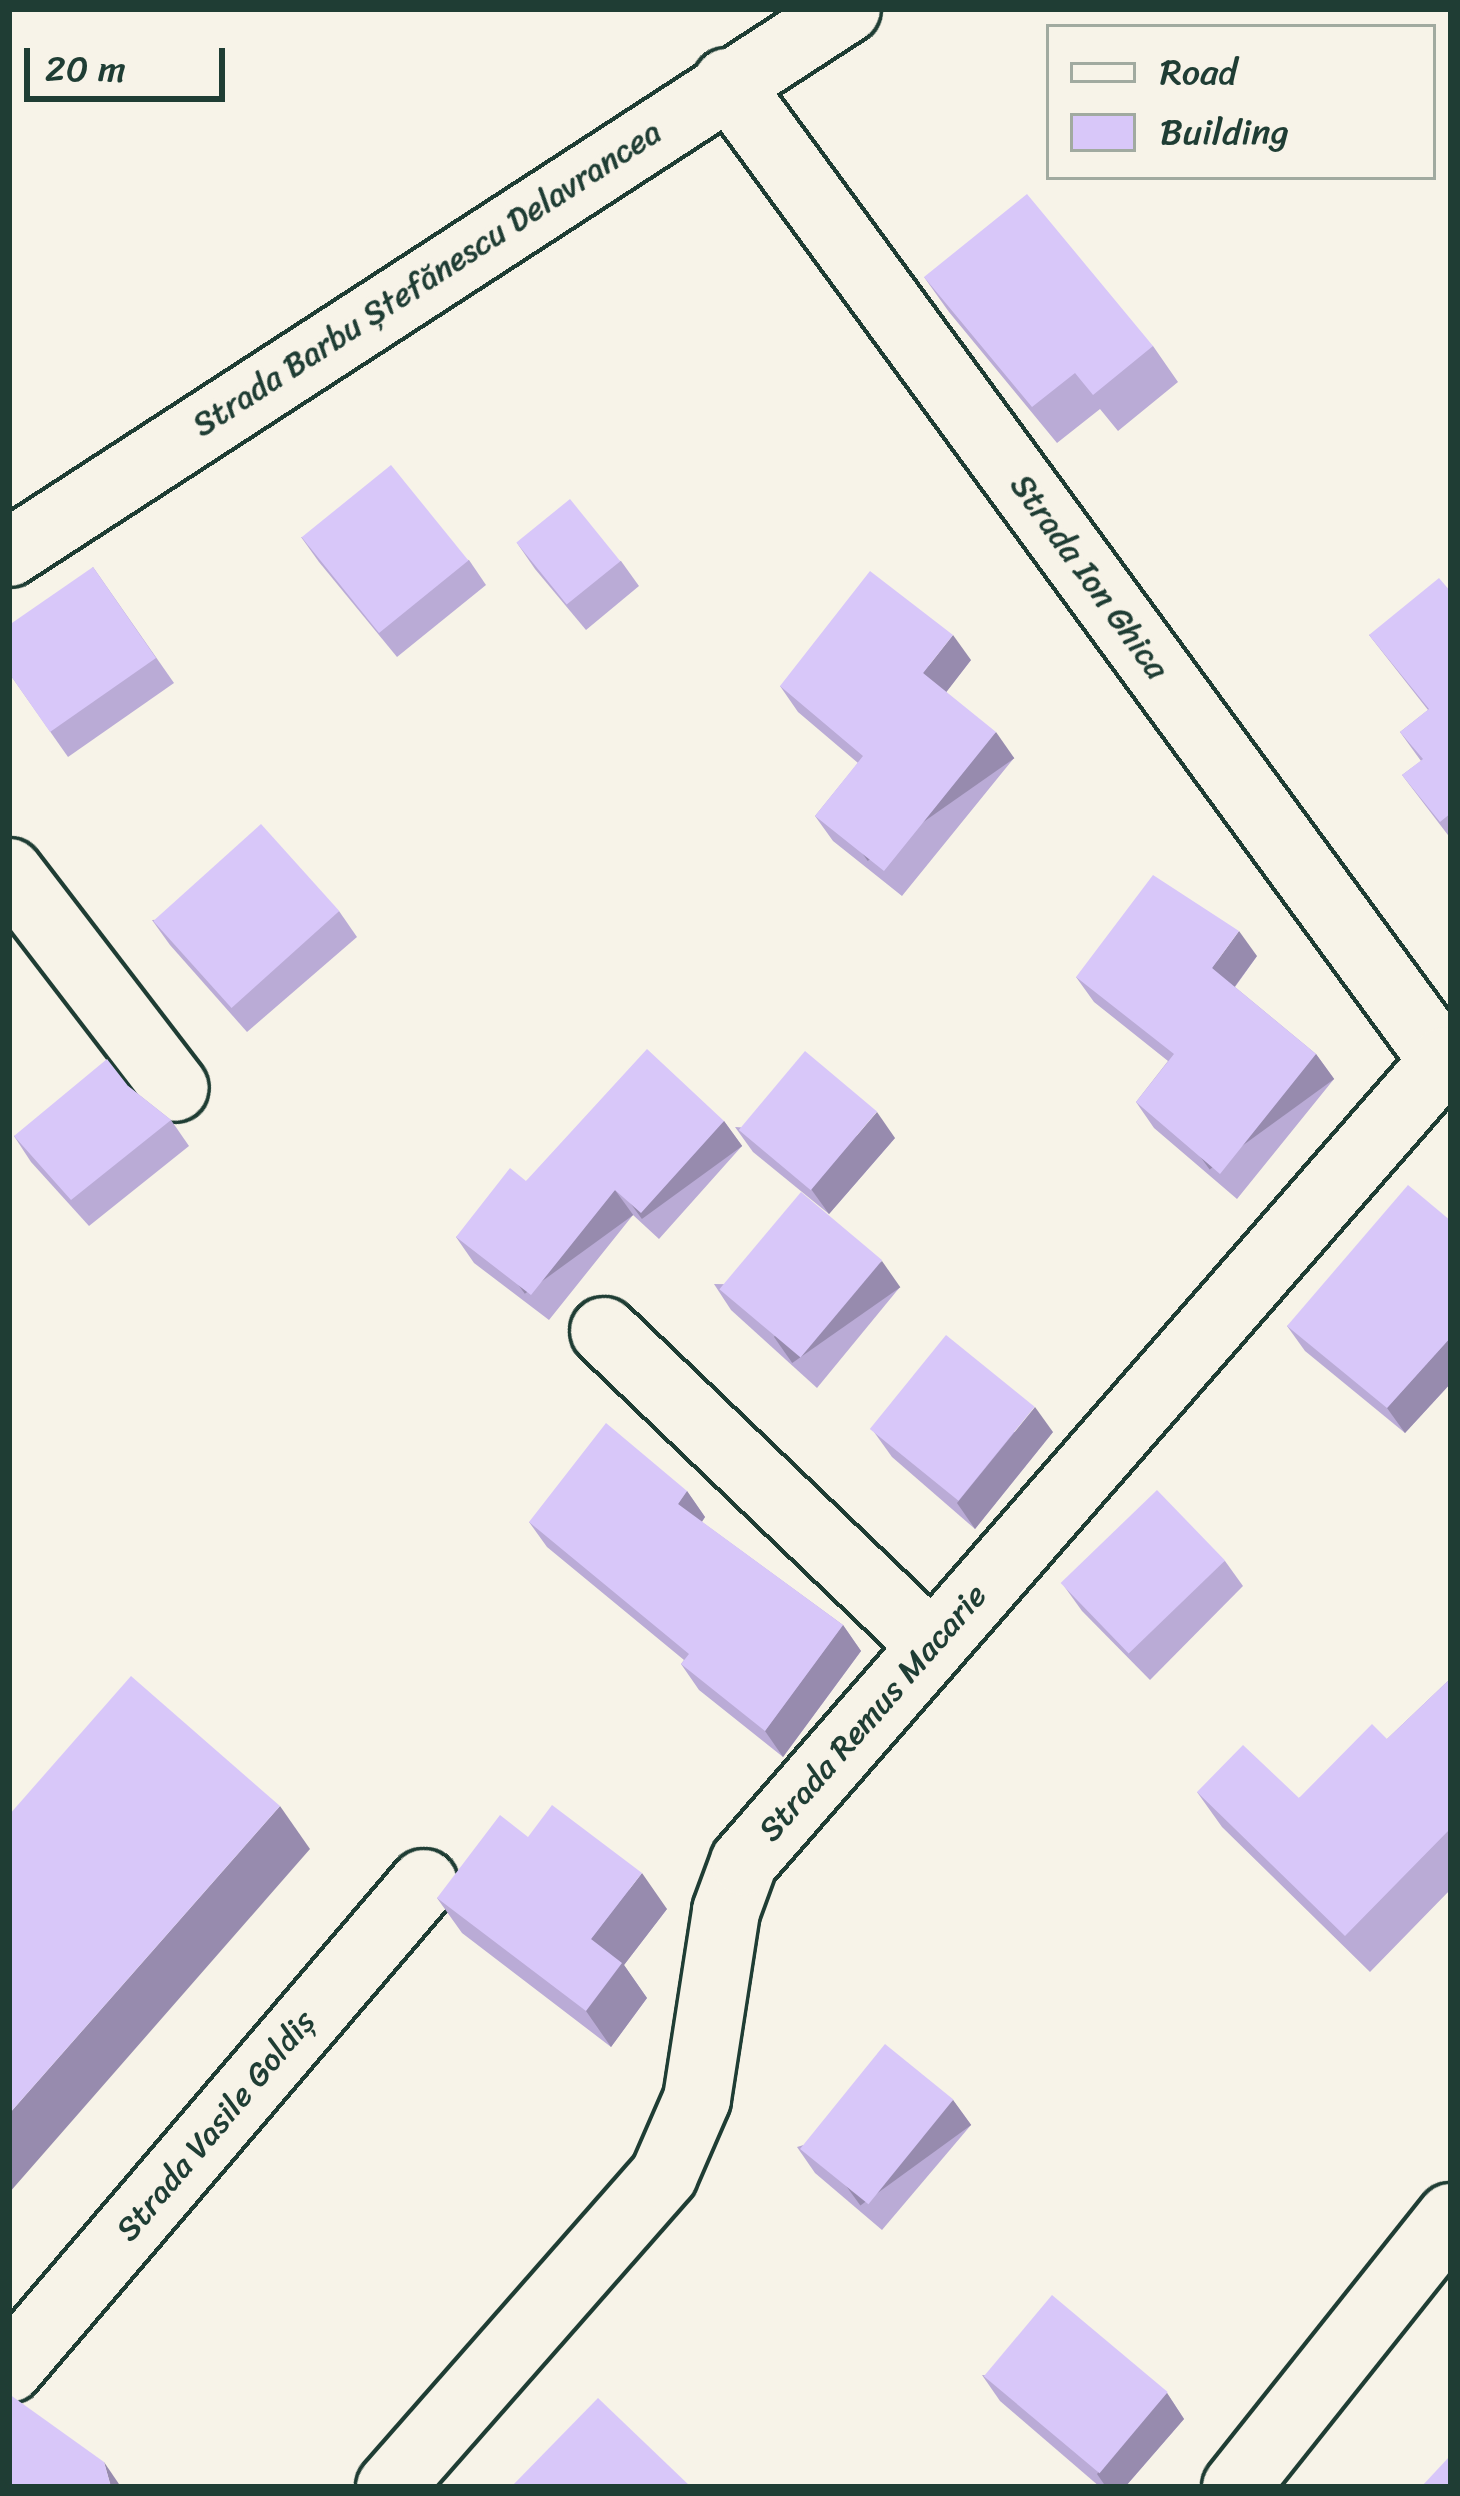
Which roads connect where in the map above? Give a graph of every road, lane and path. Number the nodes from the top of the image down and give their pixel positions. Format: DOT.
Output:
graph roads {
  1 [pos="847,9"];
  2 [pos="727,82"];
  3 [pos="9,554"];
  4 [pos="9,872"];
  5 [pos="1447,1067"];
  6 [pos="176,1088"];
  7 [pos="604,1331"];
  8 [pos="931,1645"];
  9 [pos="424,1882"];
  10 [pos="1451,2217"];
  11 [pos="9,2369"];
  12 [pos="390,2487"];
  13 [pos="1236,2487"];
  1 -- 2 [label="street, Strada Barbu Ștefănescu Delavrancea"];
  2 -- 3 [label="street, Strada Barbu Ștefănescu Delavrancea"];
  2 -- 5 [label="street, Strada Ion Ghica"];
  4 -- 6 [label="street"];
  5 -- 8 [label="street, Strada Remus Macarie"];
  7 -- 8 [label="street"];
  8 -- 12 [label="street, Strada Remus Macarie"];
  9 -- 11 [label="street, Strada Vasile Goldiș"];
  10 -- 13 [label="street"];
}
